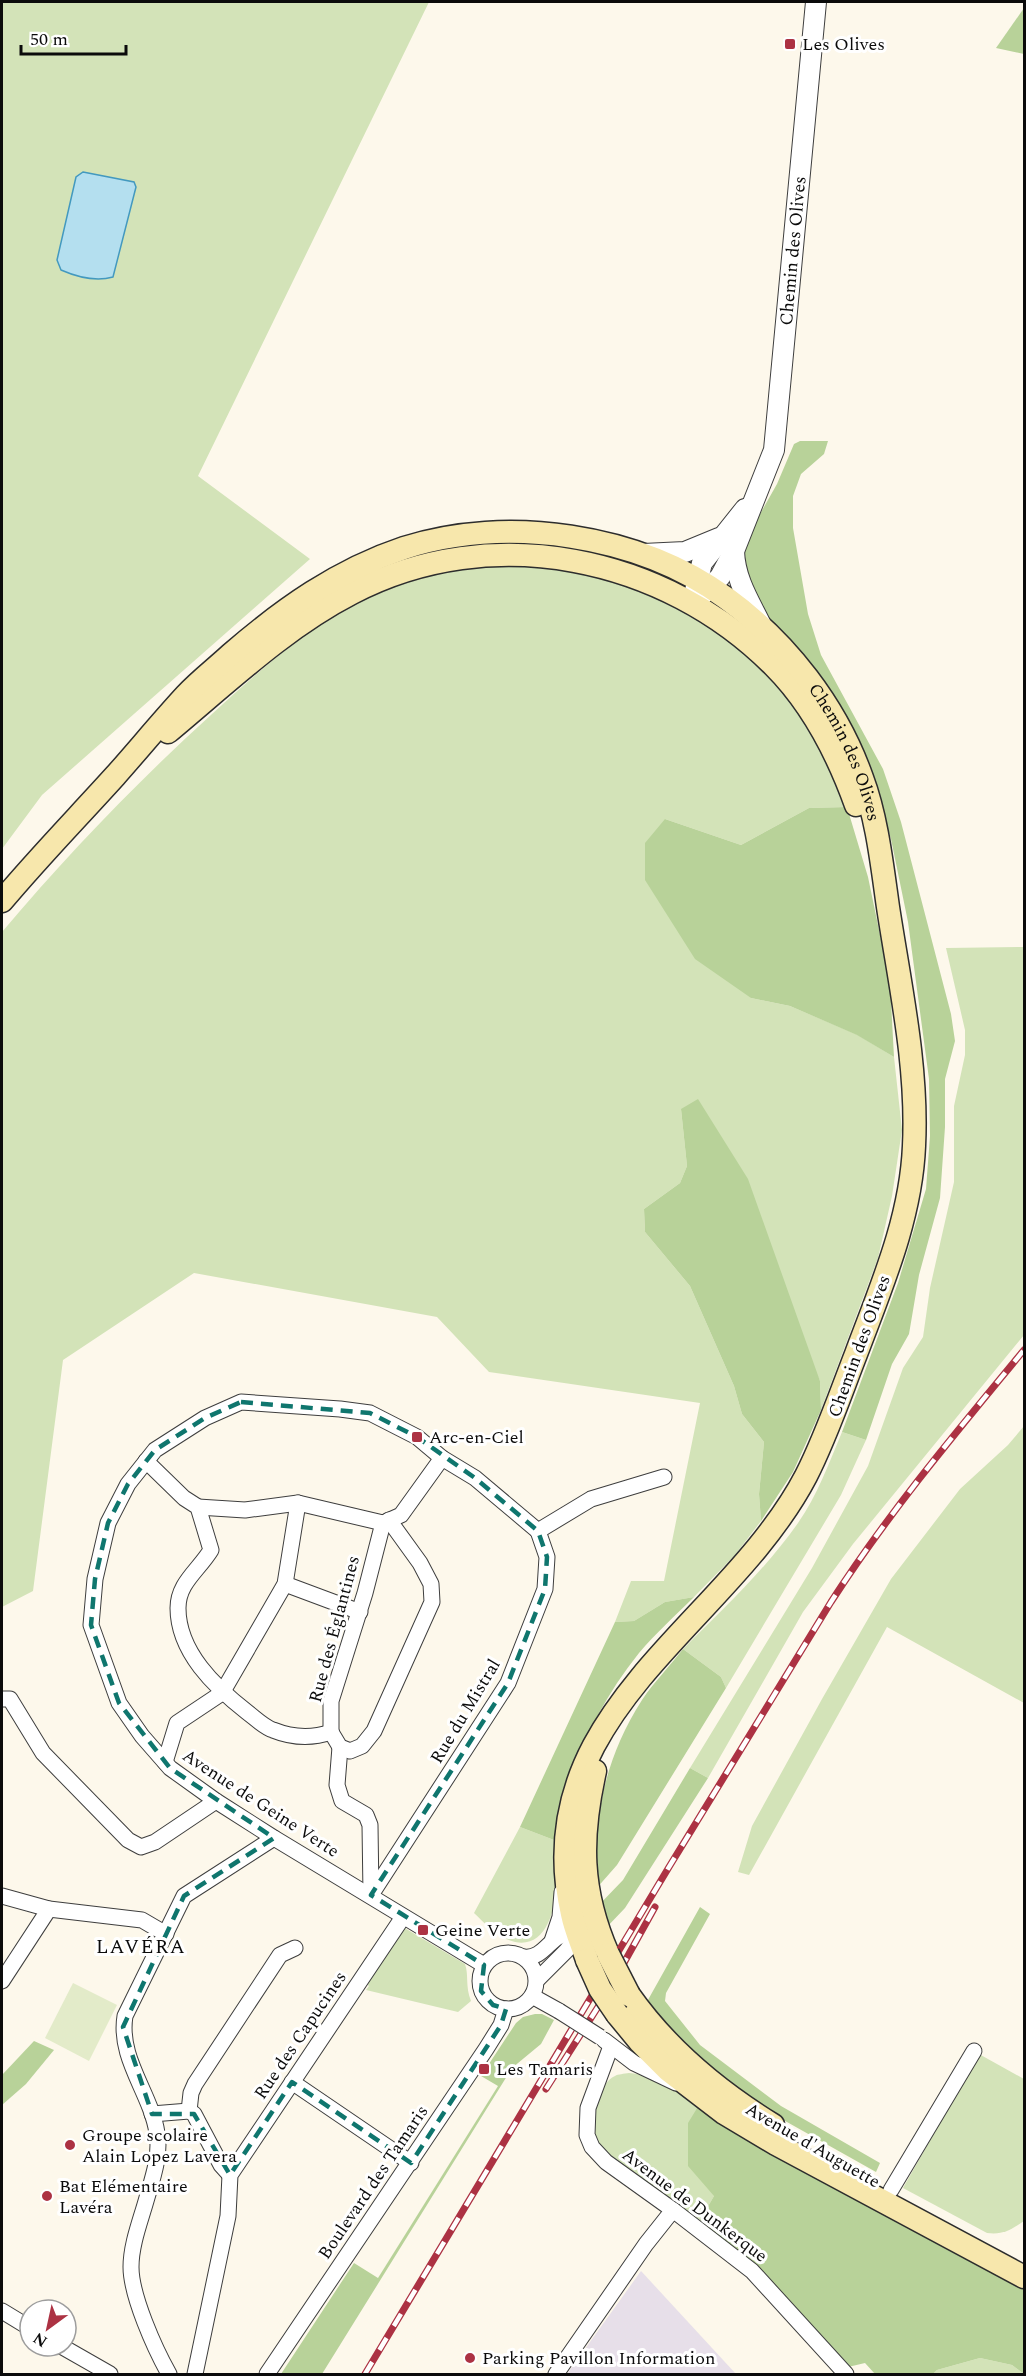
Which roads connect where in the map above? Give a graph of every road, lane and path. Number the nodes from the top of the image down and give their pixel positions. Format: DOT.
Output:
graph roads {
  1 [pos="816,2"];
  2 [pos="727,544"];
  3 [pos="636,553"];
  4 [pos="704,583"];
  5 [pos="693,603"];
  6 [pos="764,629"];
  7 [pos="118,773"];
  8 [pos="886,895"];
  9 [pos="2,901"];
  10 [pos="442,1458"];
  11 [pos="146,1461"];
  12 [pos="664,1477"];
  13 [pos="298,1503"];
  14 [pos="198,1507"];
  15 [pos="386,1521"];
  16 [pos="538,1531"];
  17 [pos="285,1584"];
  18 [pos="360,1611"];
  19 [pos="222,1693"];
  20 [pos="2,1699"];
  21 [pos="606,1726"];
  22 [pos="331,1732"];
  23 [pos="340,1747"];
  24 [pos="165,1762"];
  25 [pos="216,1801"];
  26 [pos="274,1838"];
  27 [pos="566,1854"];
  28 [pos="588,1894"];
  29 [pos="371,1895"];
  30 [pos="2,1896"];
  31 [pos="49,1909"];
  32 [pos="403,1917"];
  33 [pos="166,1934"];
  34 [pos="552,1941"];
  35 [pos="594,1946"];
  36 [pos="295,1948"];
  37 [pos="524,1957"];
  38 [pos="484,1965"];
  39 [pos="537,1980"];
  40 [pos="2,1981"];
  41 [pos="532,1996"];
  42 [pos="506,2009"];
  43 [pos="605,2041"];
  44 [pos="974,2051"];
  45 [pos="634,2063"];
  46 [pos="598,2079"];
  47 [pos="292,2082"];
  48 [pos="695,2092"];
  49 [pos="189,2111"];
  50 [pos="152,2114"];
  51 [pos="411,2163"];
  52 [pos="230,2175"];
  53 [pos="891,2190"];
  54 [pos="674,2210"];
  55 [pos="1024,2261"];
  56 [pos="1024,2277"];
  57 [pos="2,2311"];
  58 [pos="18,2321"];
  59 [pos="78,2356"];
  60 [pos="110,2374"];
  61 [pos="169,2374"];
  62 [pos="195,2374"];
  63 [pos="267,2374"];
  64 [pos="556,2374"];
  65 [pos="846,2374"];
  1 -- 2 [label="street, Chemin des Olives"];
  2 -- 3 [label="street"];
  2 -- 4 [label="street, Chemin des Olives"];
  2 -- 6 [label="street, Chemin des Olives"];
  3 -- 4 [label="main road"];
  3 -- 7 [label="main road"];
  4 -- 5 [label="street, Chemin des Olives"];
  4 -- 6 [label="main road, Chemin des Olives"];
  5 -- 7 [label="main road"];
  5 -- 8 [label="main road, Chemin des Olives"];
  6 -- 8 [label="main road, Chemin des Olives"];
  7 -- 9 [label="main road"];
  8 -- 21 [label="main road, Chemin des Olives"];
  10 -- 11 [label="street, Avenue de Geine Verte"];
  10 -- 15 [label="street"];
  10 -- 16 [label="street, Avenue de Geine Verte"];
  11 -- 14 [label="street"];
  11 -- 24 [label="street, Avenue de Geine Verte"];
  12 -- 16 [label="street"];
  13 -- 14 [label="street"];
  13 -- 15 [label="street"];
  13 -- 17 [label="street"];
  14 -- 19 [label="street"];
  15 -- 18 [label="street, Rue des Églantines"];
  15 -- 23 [label="street"];
  16 -- 29 [label="street, Rue du Mistral"];
  17 -- 18 [label="street"];
  17 -- 19 [label="street"];
  18 -- 22 [label="street, Rue des Églantines"];
  19 -- 22 [label="street"];
  19 -- 24 [label="street"];
  20 -- 25 [label="street"];
  21 -- 27 [label="main road, Chemin des Olives"];
  21 -- 28 [label="main road, Chemin des Olives"];
  22 -- 23 [label="street"];
  23 -- 29 [label="street"];
  24 -- 25 [label="street, Avenue de Geine Verte"];
  25 -- 26 [label="street, Avenue de Geine Verte"];
  26 -- 29 [label="street, Avenue de Geine Verte"];
  26 -- 33 [label="street"];
  27 -- 34 [label="street, Chemin des Olives"];
  27 -- 35 [label="main road, Chemin des Olives"];
  28 -- 35 [label="main road, Avenue d'Auguette"];
  29 -- 32 [label="street, Avenue de Geine Verte"];
  30 -- 31 [label="street"];
  31 -- 33 [label="street"];
  31 -- 40 [label="street"];
  32 -- 38 [label="street, Avenue de Geine Verte"];
  32 -- 47 [label="street, Rue des Capucines"];
  33 -- 50 [label="street"];
  34 -- 35 [label="street"];
  34 -- 37 [label="street"];
  35 -- 39 [label="street"];
  35 -- 48 [label="main road, Avenue d'Auguette, bridge"];
  35 -- 53 [label="main road, Avenue d'Auguette, bridge"];
  36 -- 49 [label="street"];
  37 -- 38 [label="street"];
  37 -- 39 [label="street"];
  38 -- 42 [label="street"];
  39 -- 41 [label="street"];
  41 -- 42 [label="street"];
  41 -- 43 [label="street, bridge"];
  42 -- 51 [label="street, Boulevard des Tamaris"];
  43 -- 45 [label="street"];
  43 -- 46 [label="street, Avenue de Dunkerque"];
  44 -- 53 [label="street"];
  45 -- 46 [label="street"];
  45 -- 48 [label="street"];
  46 -- 54 [label="street, Avenue de Dunkerque"];
  47 -- 51 [label="street"];
  47 -- 52 [label="street, Rue des Capucines"];
  48 -- 56 [label="main road, Avenue d'Auguette"];
  49 -- 50 [label="street"];
  49 -- 52 [label="street"];
  50 -- 61 [label="street"];
  51 -- 63 [label="street, Boulevard des Tamaris"];
  52 -- 62 [label="street"];
  53 -- 55 [label="main road, Avenue d'Auguette"];
  54 -- 64 [label="street"];
  54 -- 65 [label="street, Avenue de Dunkerque"];
  57 -- 58 [label="street"];
  59 -- 60 [label="street"];
}
